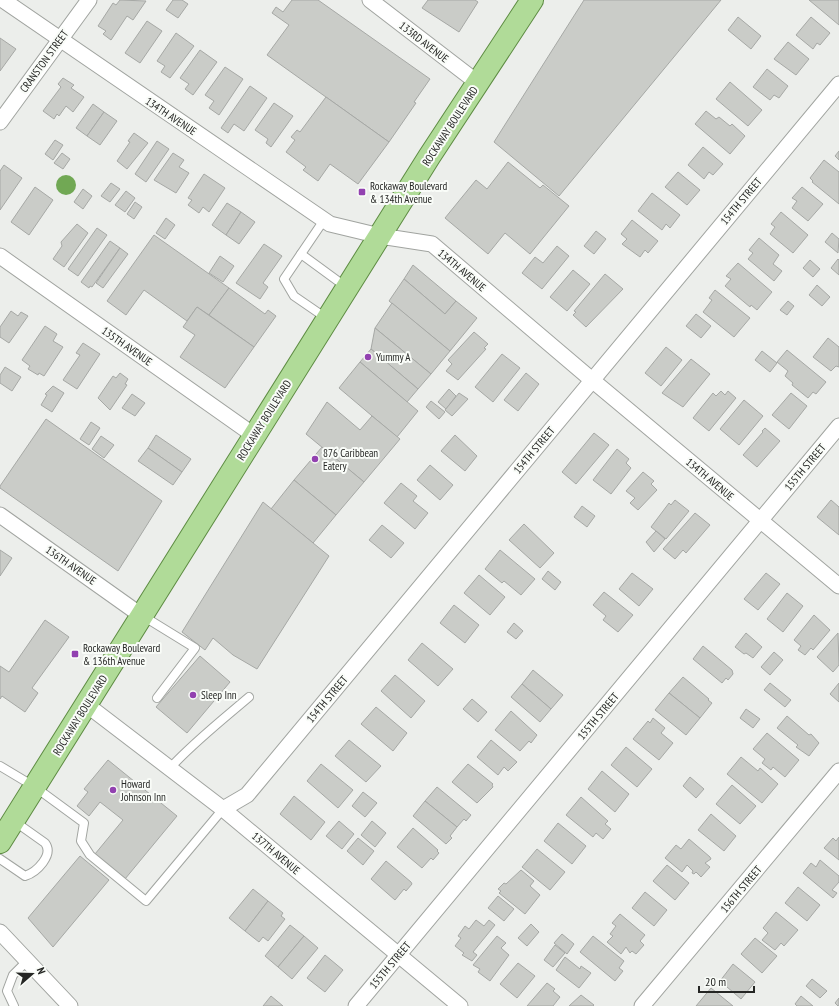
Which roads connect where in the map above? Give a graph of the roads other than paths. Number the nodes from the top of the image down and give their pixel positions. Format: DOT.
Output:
graph roads {
  1 [pos="3,0"];
  2 [pos="89,0"];
  3 [pos="370,0"];
  4 [pos="532,0"];
  5 [pos="59,39"];
  6 [pos="478,83"];
  7 [pos="839,84"];
  8 [pos="0,122"];
  9 [pos="324,220"];
  10 [pos="380,236"];
  11 [pos="301,254"];
  12 [pos="0,256"];
  13 [pos="347,288"];
  14 [pos="328,320"];
  15 [pos="592,380"];
  16 [pos="839,426"];
  17 [pos="255,436"];
  18 [pos="0,515"];
  19 [pos="760,521"];
  20 [pos="839,586"];
  21 [pos="142,616"];
  22 [pos="249,697"];
  23 [pos="157,698"];
  24 [pos="87,705"];
  25 [pos="0,766"];
  26 [pos="170,768"];
  27 [pos="839,771"];
  28 [pos="35,786"];
  29 [pos="224,809"];
  30 [pos="13,821"];
  31 [pos="0,842"];
  32 [pos="0,859"];
  33 [pos="0,932"];
  34 [pos="399,955"];
  35 [pos="27,961"];
  36 [pos="14,1006"];
  37 [pos="70,1006"];
  38 [pos="356,1006"];
  39 [pos="460,1006"];
  40 [pos="642,1006"];
  1 -- 5 [label="street, 134TH AVENUE"];
  2 -- 5 [label="street, CRANSTON STREET"];
  3 -- 6 [label="street, 133RD AVENUE"];
  4 -- 6 [label="main road, ROCKAWAY BOULEVARD"];
  5 -- 8 [label="street, CRANSTON STREET"];
  5 -- 9 [label="street, 134TH AVENUE"];
  6 -- 10 [label="main road, ROCKAWAY BOULEVARD"];
  7 -- 15 [label="street, 154TH STREET"];
  9 -- 10 [label="street, 134TH AVENUE"];
  9 -- 11 [label="lane"];
  10 -- 13 [label="main road, ROCKAWAY BOULEVARD"];
  10 -- 15 [label="street, 134TH AVENUE"];
  11 -- 13 [label="lane"];
  11 -- 14 [label="lane"];
  12 -- 17 [label="street, 135TH AVENUE"];
  13 -- 14 [label="main road, ROCKAWAY BOULEVARD"];
  14 -- 17 [label="main road, ROCKAWAY BOULEVARD"];
  15 -- 19 [label="street, 134TH AVENUE"];
  15 -- 29 [label="street, 154TH STREET"];
  16 -- 19 [label="street, 155TH STREET"];
  17 -- 21 [label="main road, ROCKAWAY BOULEVARD"];
  18 -- 21 [label="street, 136TH AVENUE"];
  19 -- 20 [label="street, 134TH AVENUE"];
  19 -- 34 [label="street, 155TH STREET"];
  21 -- 23 [label="lane"];
  21 -- 24 [label="main road, ROCKAWAY BOULEVARD"];
  22 -- 26 [label="lane"];
  24 -- 26 [label="street, 137TH AVENUE"];
  24 -- 28 [label="main road, ROCKAWAY BOULEVARD"];
  25 -- 28 [label="lane"];
  26 -- 29 [label="street, 137TH AVENUE"];
  27 -- 40 [label="street, 156TH STREET"];
  28 -- 29 [label="lane"];
  28 -- 30 [label="main road, ROCKAWAY BOULEVARD"];
  29 -- 34 [label="street, 137TH AVENUE"];
  30 -- 31 [label="main road, ROCKAWAY BOULEVARD"];
  30 -- 32 [label="lane"];
  33 -- 35 [label="street"];
  34 -- 38 [label="street, 155TH STREET"];
  34 -- 39 [label="street, 137TH AVENUE"];
  35 -- 36 [label="lane"];
  35 -- 37 [label="street"];
}
